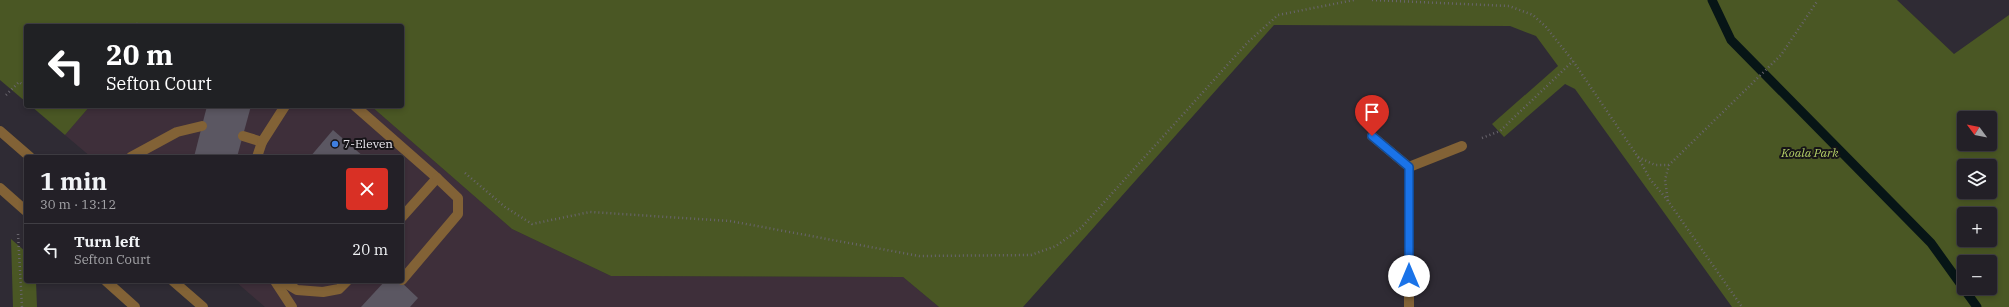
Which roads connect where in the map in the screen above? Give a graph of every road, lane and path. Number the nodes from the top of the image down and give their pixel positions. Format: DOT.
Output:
graph roads {
  1 [pos="1354,0"];
  2 [pos="1372,0"];
  3 [pos="1818,0"];
  4 [pos="1573,60"];
  5 [pos="24,86"];
  6 [pos="6,94"];
  7 [pos="285,108"];
  8 [pos="358,108"];
  9 [pos="202,126"];
  10 [pos="0,131"];
  11 [pos="243,136"];
  12 [pos="1372,136"];
  13 [pos="262,142"];
  14 [pos="1462,146"];
  15 [pos="28,155"];
  16 [pos="135,155"];
  17 [pos="258,155"];
  18 [pos="1638,157"];
  19 [pos="1669,165"];
  20 [pos="1409,167"];
  21 [pos="464,172"];
  22 [pos="437,178"];
  23 [pos="0,188"];
  24 [pos="1668,201"];
  25 [pos="24,209"];
  26 [pos="404,215"];
  27 [pos="18,234"];
  28 [pos="404,277"];
  29 [pos="108,283"];
  30 [pos="175,283"];
  31 [pos="277,283"];
  32 [pos="285,283"];
  33 [pos="345,283"];
  34 [pos="22,307"];
  35 [pos="135,307"];
  36 [pos="203,307"];
  37 [pos="292,307"];
  38 [pos="1409,307"];
  39 [pos="1742,307"];
  1 -- 21 [label="path"];
  2 -- 4 [label="path"];
  3 -- 19 [label="path"];
  4 -- 14 [label="path"];
  4 -- 18 [label="path"];
  5 -- 6 [label="path"];
  7 -- 13 [label="street"];
  8 -- 22 [label="street"];
  9 -- 16 [label="street"];
  10 -- 15 [label="street"];
  11 -- 13 [label="street"];
  12 -- 20 [label="street"];
  13 -- 17 [label="street"];
  14 -- 20 [label="street"];
  18 -- 19 [label="path"];
  18 -- 24 [label="path"];
  19 -- 24 [label="path"];
  20 -- 38 [label="street"];
  22 -- 26 [label="street"];
  22 -- 28 [label="street"];
  23 -- 25 [label="street"];
  24 -- 39 [label="path"];
  27 -- 34 [label="path"];
  29 -- 35 [label="street"];
  30 -- 36 [label="street"];
  31 -- 37 [label="street"];
  32 -- 33 [label="street"];
}
